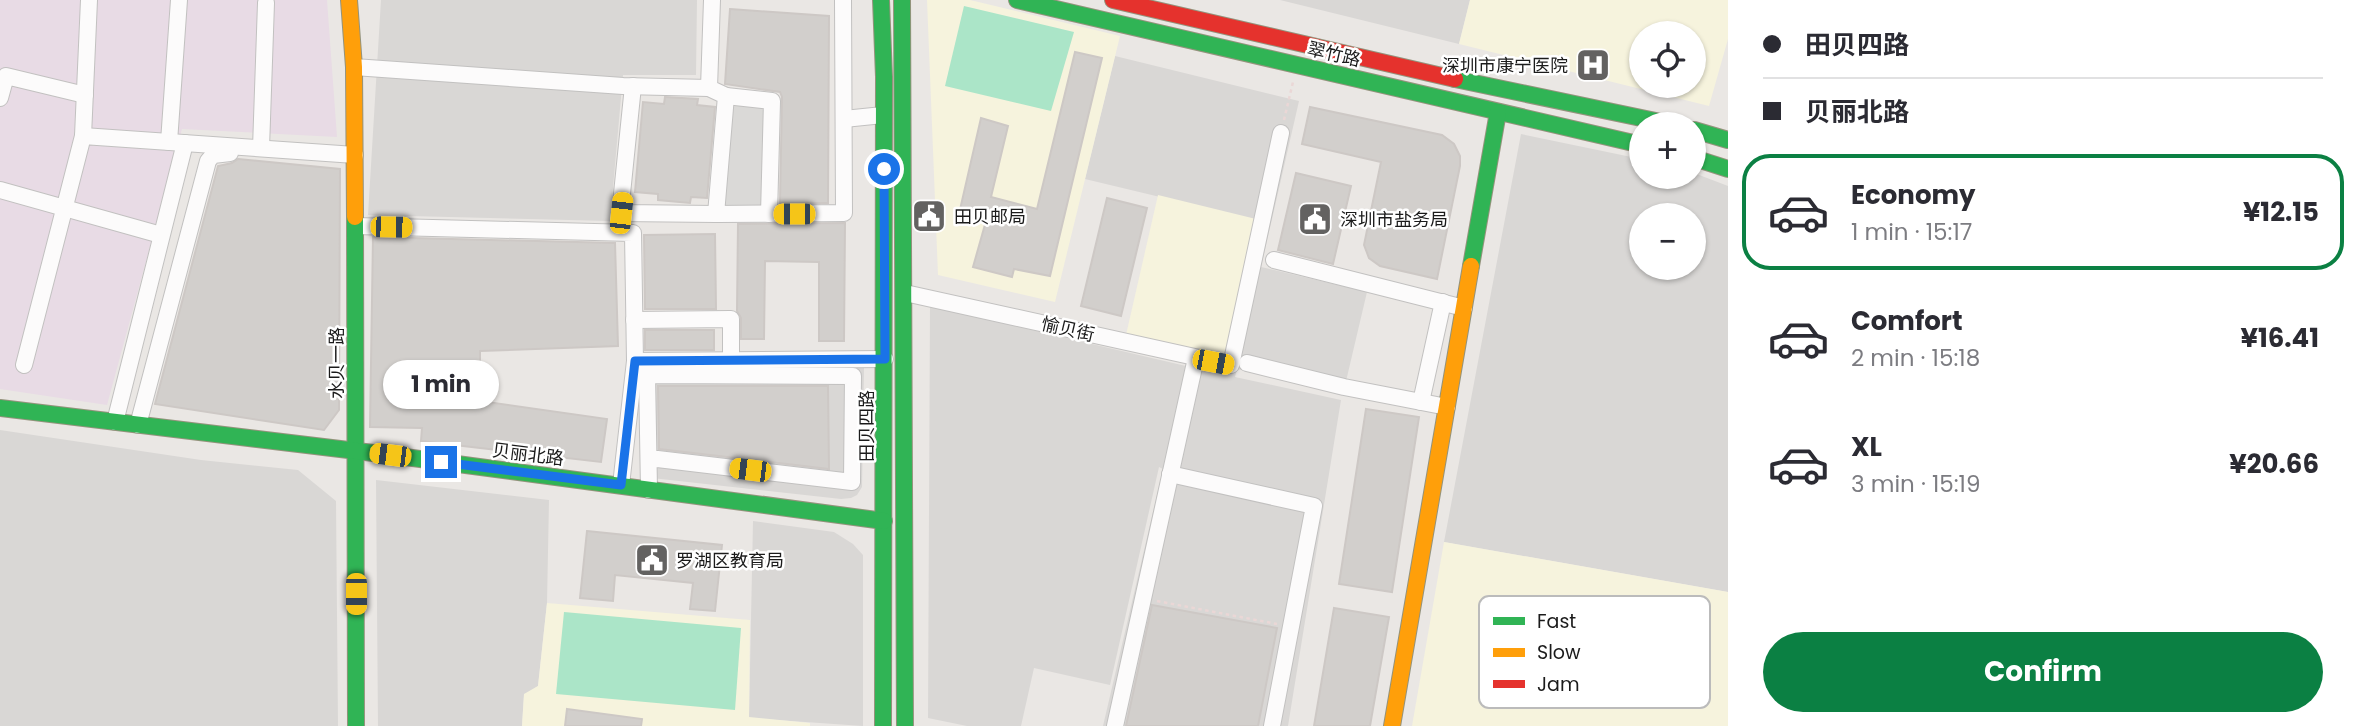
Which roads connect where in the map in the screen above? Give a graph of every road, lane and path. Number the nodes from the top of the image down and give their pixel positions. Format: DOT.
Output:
graph roads {
  1 [pos="89,0"];
  2 [pos="179,0"];
  3 [pos="349,0"];
  4 [pos="712,0"];
  5 [pos="843,0"];
  6 [pos="881,0"];
  7 [pos="902,0"];
  8 [pos="1017,0"];
  9 [pos="1113,0"];
  10 [pos="266,3"];
  11 [pos="1297,65"];
  12 [pos="354,67"];
  13 [pos="884,77"];
  14 [pos="903,78"];
  15 [pos="633,86"];
  16 [pos="709,88"];
  17 [pos="85,95"];
  18 [pos="726,96"];
  19 [pos="0,97"];
  20 [pos="1286,110"];
  21 [pos="1498,112"];
  22 [pos="883,115"];
  23 [pos="1629,115"];
  24 [pos="844,119"];
  25 [pos="1281,133"];
  26 [pos="1706,134"];
  27 [pos="83,136"];
  28 [pos="1728,140"];
  29 [pos="1629,142"];
  30 [pos="177,143"];
  31 [pos="261,148"];
  32 [pos="355,160"];
  33 [pos="1706,162"];
  34 [pos="1728,169"];
  35 [pos="0,190"];
  36 [pos="65,207"];
  37 [pos="716,214"];
  38 [pos="769,214"];
  39 [pos="355,226"];
  40 [pos="161,236"];
  41 [pos="1274,260"];
  42 [pos="905,293"];
  43 [pos="1443,302"];
  44 [pos="1464,308"];
  45 [pos="634,320"];
  46 [pos="1196,358"];
  47 [pos="885,359"];
  48 [pos="731,360"];
  49 [pos="635,361"];
  50 [pos="1239,364"];
  51 [pos="24,365"];
  52 [pos="1421,402"];
  53 [pos="1447,407"];
  54 [pos="0,408"];
  55 [pos="114,422"];
  56 [pos="138,425"];
  57 [pos="356,451"];
  58 [pos="649,458"];
  59 [pos="1170,474"];
  60 [pos="621,485"];
  61 [pos="649,489"];
  62 [pos="884,521"];
  63 [pos="1143,598"];
  64 [pos="1291,627"];
  65 [pos="356,726"];
  66 [pos="884,726"];
  67 [pos="905,726"];
  68 [pos="1115,726"];
  69 [pos="1272,726"];
  70 [pos="1392,726"];
  1 -- 17 [label="street"];
  2 -- 30 [label="street"];
  3 -- 12 [label="main road, 水贝一路"];
  4 -- 16 [label="street"];
  5 -- 24 [label="street"];
  6 -- 13 [label="main road, 田贝四路"];
  7 -- 14 [label="main road"];
  8 -- 11 [label="main road, 翠竹路"];
  9 -- 23 [label="main road, 翠竹路"];
  10 -- 31 [label="street"];
  11 -- 20 [label="path"];
  11 -- 21 [label="main road, 翠竹路"];
  12 -- 15 [label="street"];
  12 -- 32 [label="main road, 水贝一路"];
  13 -- 14 [label="main road"];
  13 -- 22 [label="main road, 田贝四路"];
  14 -- 42 [label="main road"];
  15 -- 16 [label="street"];
  15 -- 37 [label="street"];
  16 -- 18 [label="street"];
  17 -- 19 [label="street"];
  17 -- 27 [label="street"];
  18 -- 37 [label="street"];
  18 -- 38 [label="street"];
  21 -- 29 [label="main road, 翠竹路"];
  21 -- 44 [label="main road"];
  22 -- 24 [label="street"];
  22 -- 47 [label="main road, 田贝四路"];
  24 -- 38 [label="street"];
  25 -- 50 [label="street"];
  26 -- 28 [label="main road"];
  27 -- 30 [label="street"];
  27 -- 36 [label="street"];
  30 -- 31 [label="street"];
  30 -- 40 [label="street"];
  31 -- 32 [label="street"];
  32 -- 39 [label="main road, 水贝一路"];
  32 -- 56 [label="street"];
  33 -- 34 [label="main road"];
  35 -- 36 [label="street"];
  36 -- 40 [label="street"];
  36 -- 51 [label="street"];
  37 -- 38 [label="street"];
  39 -- 45 [label="street"];
  39 -- 57 [label="main road, 水贝一路"];
  40 -- 55 [label="street"];
  41 -- 43 [label="street"];
  42 -- 46 [label="street, 愉贝街"];
  42 -- 67 [label="main road"];
  43 -- 44 [label="street"];
  43 -- 52 [label="street"];
  44 -- 53 [label="main road"];
  45 -- 48 [label="street"];
  45 -- 49 [label="street"];
  46 -- 50 [label="street, 愉贝街"];
  46 -- 59 [label="street"];
  47 -- 48 [label="street"];
  47 -- 62 [label="main road, 田贝四路"];
  48 -- 49 [label="street"];
  49 -- 60 [label="street"];
  50 -- 52 [label="street, 愉贝街"];
  52 -- 53 [label="street, 愉贝街"];
  53 -- 70 [label="main road"];
  54 -- 55 [label="main road, 贝丽北路"];
  55 -- 56 [label="main road, 贝丽北路"];
  56 -- 57 [label="main road, 贝丽北路"];
  57 -- 60 [label="main road, 贝丽北路"];
  57 -- 65 [label="main road, 水贝一路"];
  58 -- 58 [label="street"];
  58 -- 61 [label="street"];
  59 -- 63 [label="street"];
  59 -- 64 [label="street"];
  60 -- 61 [label="main road, 贝丽北路"];
  61 -- 62 [label="main road, 贝丽北路"];
  62 -- 66 [label="main road, 田贝四路"];
  63 -- 64 [label="path"];
  63 -- 68 [label="street"];
  64 -- 69 [label="street"];
}
